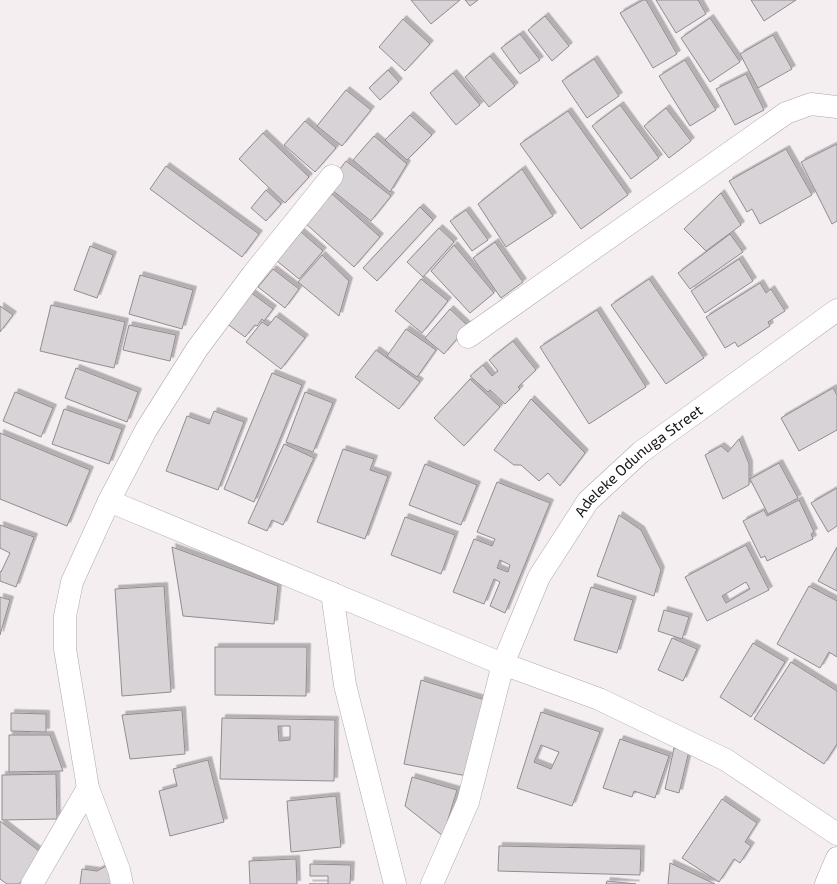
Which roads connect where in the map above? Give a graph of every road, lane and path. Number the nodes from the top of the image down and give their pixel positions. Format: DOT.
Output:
graph roads {
  1 [pos="837,107"];
  2 [pos="332,176"];
  3 [pos="837,310"];
  4 [pos="468,336"];
  5 [pos="109,501"];
  6 [pos="332,594"];
  7 [pos="503,664"];
  8 [pos="88,788"];
  9 [pos="837,834"];
  10 [pos="837,858"];
  11 [pos="32,884"];
  12 [pos="122,884"];
  13 [pos="395,884"];
  14 [pos="432,884"];
  15 [pos="826,884"];
  1 -- 4 [label="street"];
  2 -- 5 [label="street"];
  3 -- 7 [label="street, Adeleke Odunuga Street"];
  5 -- 6 [label="street"];
  5 -- 8 [label="street"];
  6 -- 7 [label="street"];
  6 -- 13 [label="street"];
  7 -- 9 [label="street"];
  7 -- 14 [label="street, Adeleke Odunuga Street"];
  8 -- 11 [label="street"];
  8 -- 12 [label="street"];
  10 -- 15 [label="street"];
}
